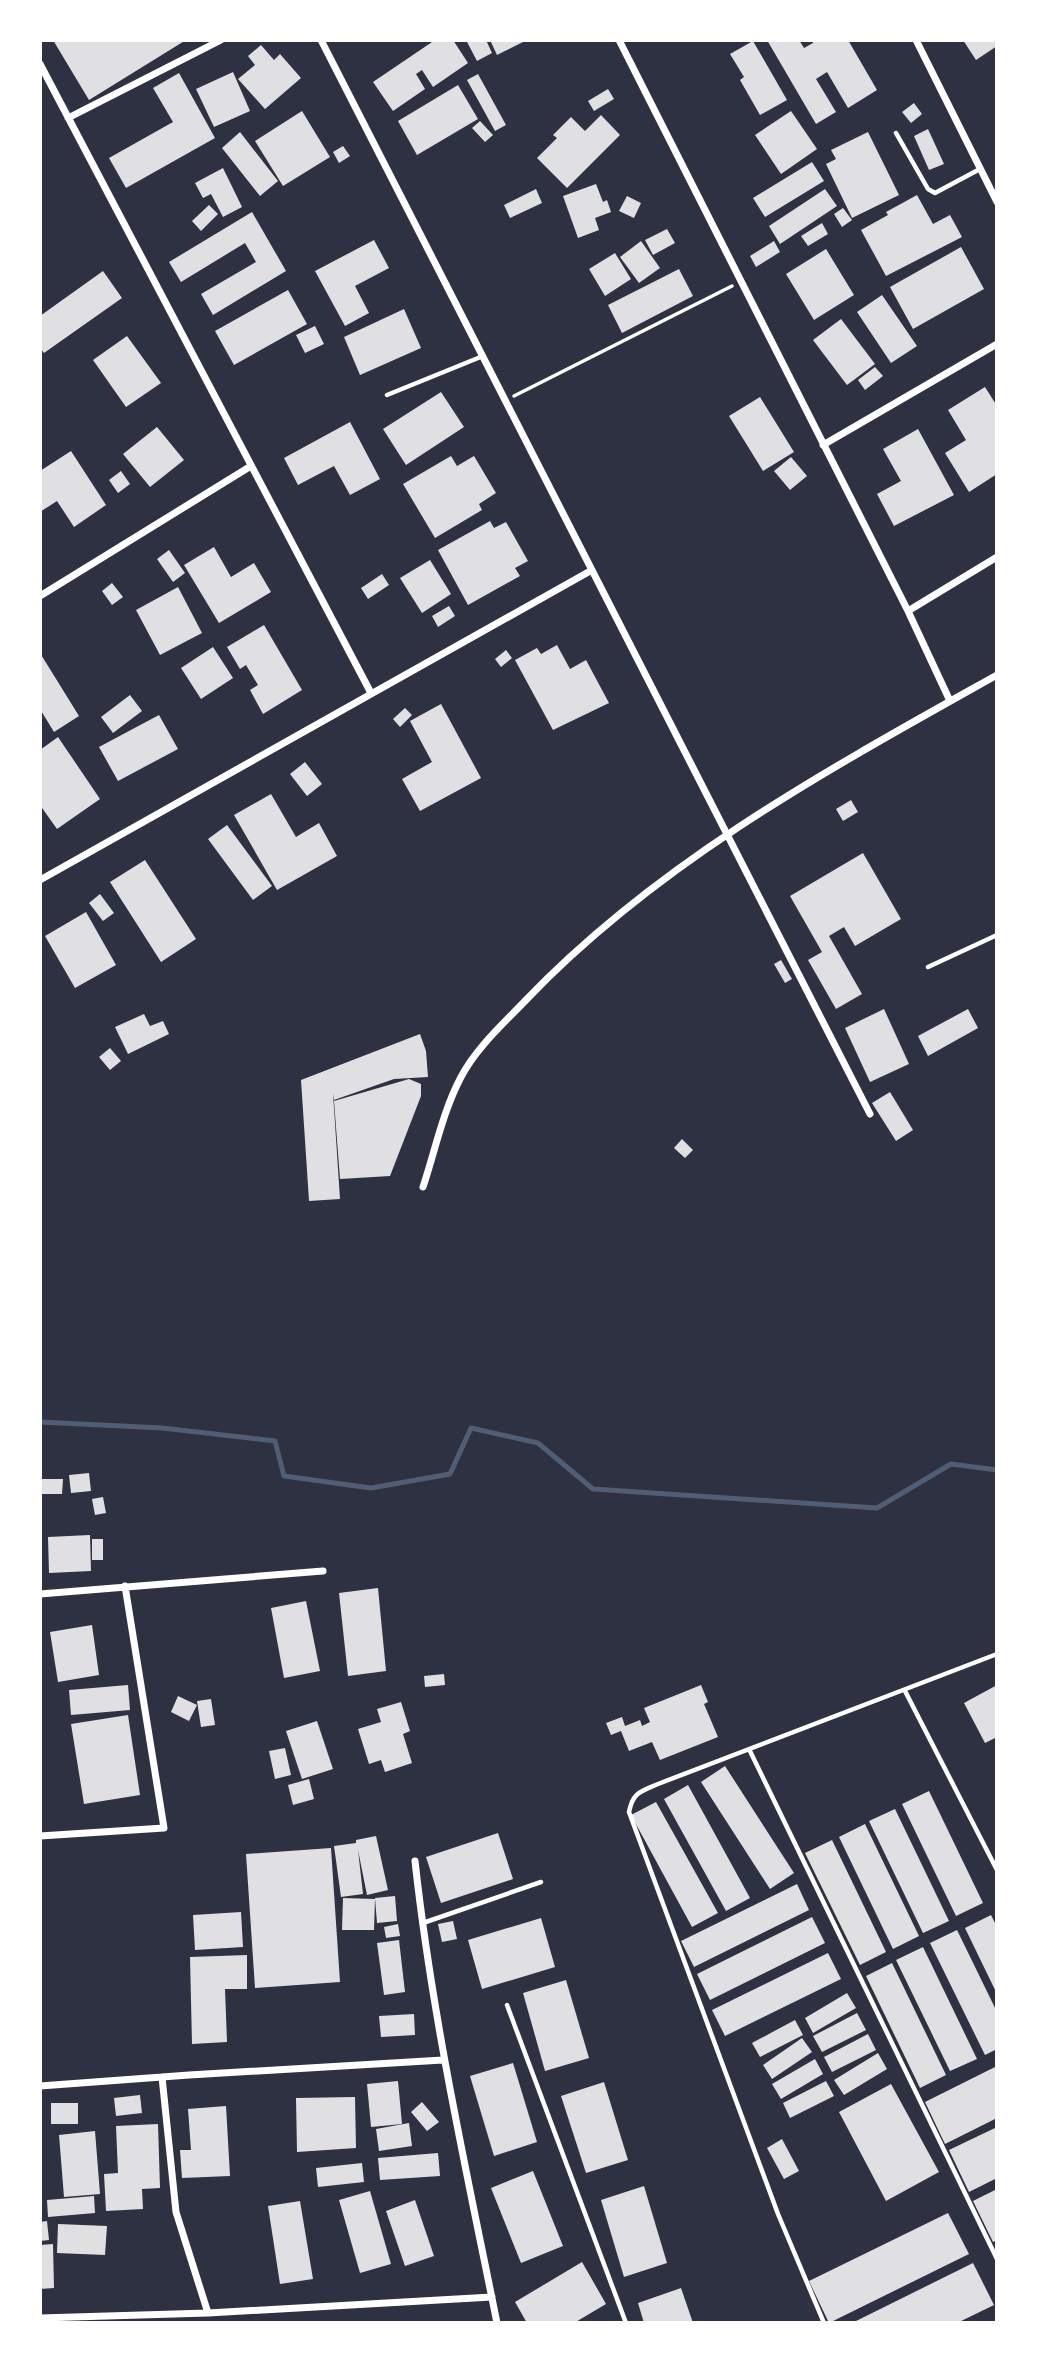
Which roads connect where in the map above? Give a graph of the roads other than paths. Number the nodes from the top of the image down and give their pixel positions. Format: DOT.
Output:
graph roads {
  1 [pos="221,40"];
  2 [pos="321,40"];
  3 [pos="619,40"];
  4 [pos="916,40"];
  5 [pos="40,64"];
  6 [pos="68,118"];
  7 [pos="896,133"];
  8 [pos="980,169"];
  9 [pos="997,202"];
  10 [pos="997,344"];
  11 [pos="483,356"];
  12 [pos="387,395"];
  13 [pos="823,445"];
  14 [pos="251,466"];
  15 [pos="997,557"];
  16 [pos="592,570"];
  17 [pos="40,596"];
  18 [pos="908,611"];
  19 [pos="997,675"];
  20 [pos="371,693"];
  21 [pos="950,701"];
  22 [pos="727,833"];
  23 [pos="40,880"];
  24 [pos="997,935"];
  25 [pos="928,967"];
  26 [pos="870,1114"];
  27 [pos="424,1187"];
  28 [pos="323,1571"];
  29 [pos="125,1586"];
  30 [pos="40,1594"];
  31 [pos="997,1654"];
  32 [pos="905,1690"];
  33 [pos="749,1749"];
  34 [pos="40,1836"];
  35 [pos="415,1861"];
  36 [pos="997,1870"];
  37 [pos="541,1882"];
  38 [pos="422,1924"];
  39 [pos="507,2005"];
  40 [pos="443,2060"];
  41 [pos="162,2077"];
  42 [pos="40,2086"];
  43 [pos="997,2259"];
  44 [pos="492,2297"];
  45 [pos="208,2313"];
  46 [pos="40,2318"];
  47 [pos="497,2323"];
  48 [pos="626,2323"];
  49 [pos="824,2323"];
  1 -- 6 [label="street"];
  2 -- 11 [label="street"];
  3 -- 13 [label="street"];
  4 -- 8 [label="street"];
  5 -- 6 [label="street"];
  6 -- 14 [label="street"];
  7 -- 8 [label="lane"];
  8 -- 9 [label="street"];
  10 -- 13 [label="street"];
  11 -- 12 [label="lane"];
  11 -- 16 [label="street"];
  13 -- 18 [label="street"];
  14 -- 17 [label="street"];
  14 -- 20 [label="street"];
  15 -- 18 [label="street"];
  16 -- 20 [label="street"];
  16 -- 22 [label="street"];
  18 -- 21 [label="street"];
  19 -- 21 [label="street"];
  20 -- 23 [label="street"];
  21 -- 22 [label="street"];
  22 -- 26 [label="street"];
  22 -- 27 [label="street"];
  24 -- 25 [label="lane"];
  28 -- 29 [label="street"];
  29 -- 30 [label="street"];
  29 -- 34 [label="street"];
  31 -- 32 [label="lane"];
  32 -- 33 [label="lane"];
  32 -- 36 [label="lane"];
  33 -- 43 [label="lane"];
  33 -- 49 [label="lane"];
  35 -- 38 [label="street"];
  37 -- 38 [label="lane"];
  38 -- 40 [label="street"];
  39 -- 48 [label="lane"];
  40 -- 41 [label="street"];
  40 -- 44 [label="street"];
  41 -- 42 [label="street"];
  41 -- 45 [label="street"];
  44 -- 45 [label="street"];
  44 -- 47 [label="street"];
  45 -- 46 [label="street"];
}
